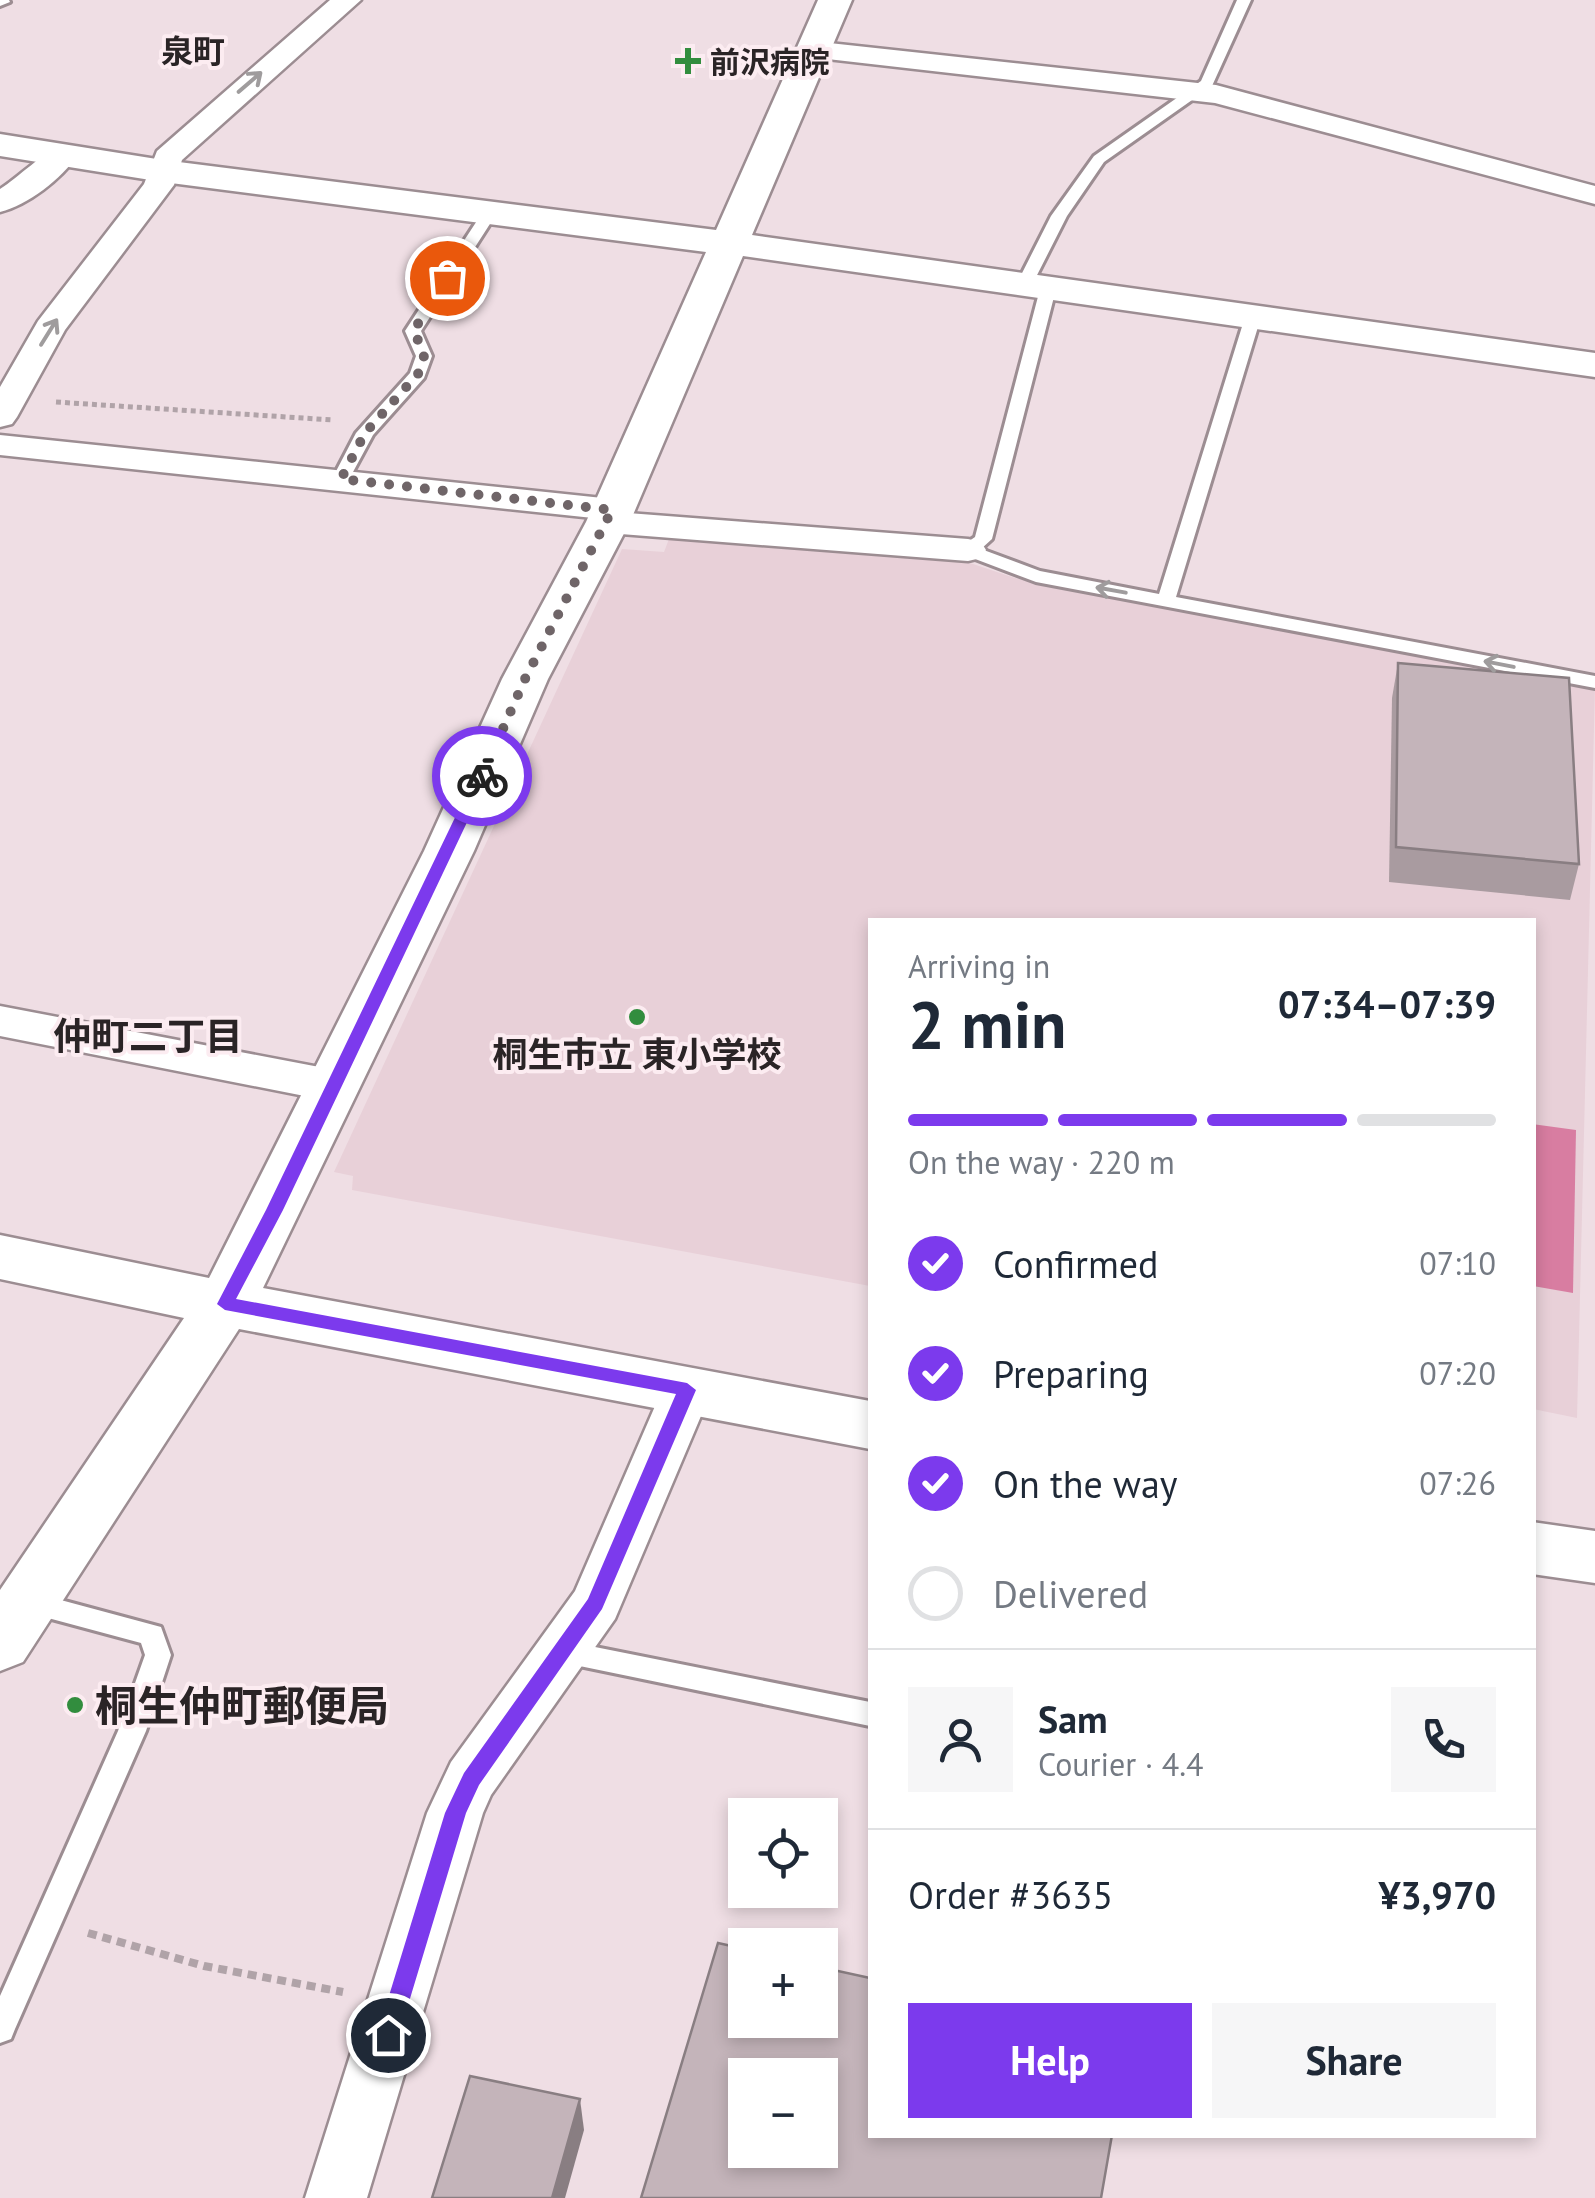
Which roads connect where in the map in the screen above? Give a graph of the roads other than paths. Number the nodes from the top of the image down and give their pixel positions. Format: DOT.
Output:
graph roads {
  1 [pos="347,0"];
  2 [pos="835,0"];
  3 [pos="1244,0"];
  4 [pos="811,50"];
  5 [pos="1199,90"];
  6 [pos="0,145"];
  7 [pos="63,155"];
  8 [pos="164,171"];
  9 [pos="1595,195"];
  10 [pos="0,203"];
  11 [pos="489,213"];
  12 [pos="730,243"];
  13 [pos="1036,287"];
  14 [pos="1253,316"];
  15 [pos="1595,365"];
  16 [pos="5,408"];
  17 [pos="0,445"];
  18 [pos="341,479"];
  19 [pos="610,516"];
  20 [pos="968,550"];
  21 [pos="1166,600"];
  22 [pos="1595,682"];
  23 [pos="0,1021"];
  24 [pos="335,1086"];
  25 [pos="0,1257"];
  26 [pos="225,1304"];
  27 [pos="687,1390"];
  28 [pos="868,1425"];
  29 [pos="1536,1549"];
  30 [pos="1595,1557"];
  31 [pos="27,1602"];
  32 [pos="0,1643"];
  33 [pos="565,1652"];
  34 [pos="868,1714"];
  35 [pos="0,2029"];
  36 [pos="336,2198"];
  8 -- 1 [label="street, one-way"];
  2 -- 4 [label="street"];
  3 -- 5 [label="lane"];
  4 -- 5 [label="street"];
  4 -- 12 [label="street"];
  5 -- 9 [label="street"];
  5 -- 13 [label="lane"];
  6 -- 7 [label="street"];
  7 -- 8 [label="street"];
  7 -- 10 [label="street"];
  8 -- 11 [label="street"];
  16 -- 8 [label="street, one-way"];
  11 -- 12 [label="street"];
  11 -- 18 [label="lane"];
  12 -- 13 [label="street"];
  12 -- 19 [label="street"];
  13 -- 14 [label="street"];
  13 -- 20 [label="lane"];
  14 -- 15 [label="street"];
  14 -- 21 [label="lane"];
  17 -- 18 [label="street"];
  18 -- 19 [label="street"];
  19 -- 20 [label="street"];
  19 -- 24 [label="street"];
  21 -- 20 [label="lane, one-way"];
  22 -- 21 [label="lane, one-way"];
  23 -- 24 [label="street"];
  24 -- 26 [label="street"];
  25 -- 26 [label="street"];
  26 -- 27 [label="street"];
  26 -- 31 [label="street"];
  27 -- 28 [label="street"];
  27 -- 33 [label="street"];
  29 -- 30 [label="street"];
  31 -- 32 [label="street"];
  31 -- 35 [label="lane"];
  33 -- 34 [label="lane"];
  33 -- 36 [label="street"];
}
